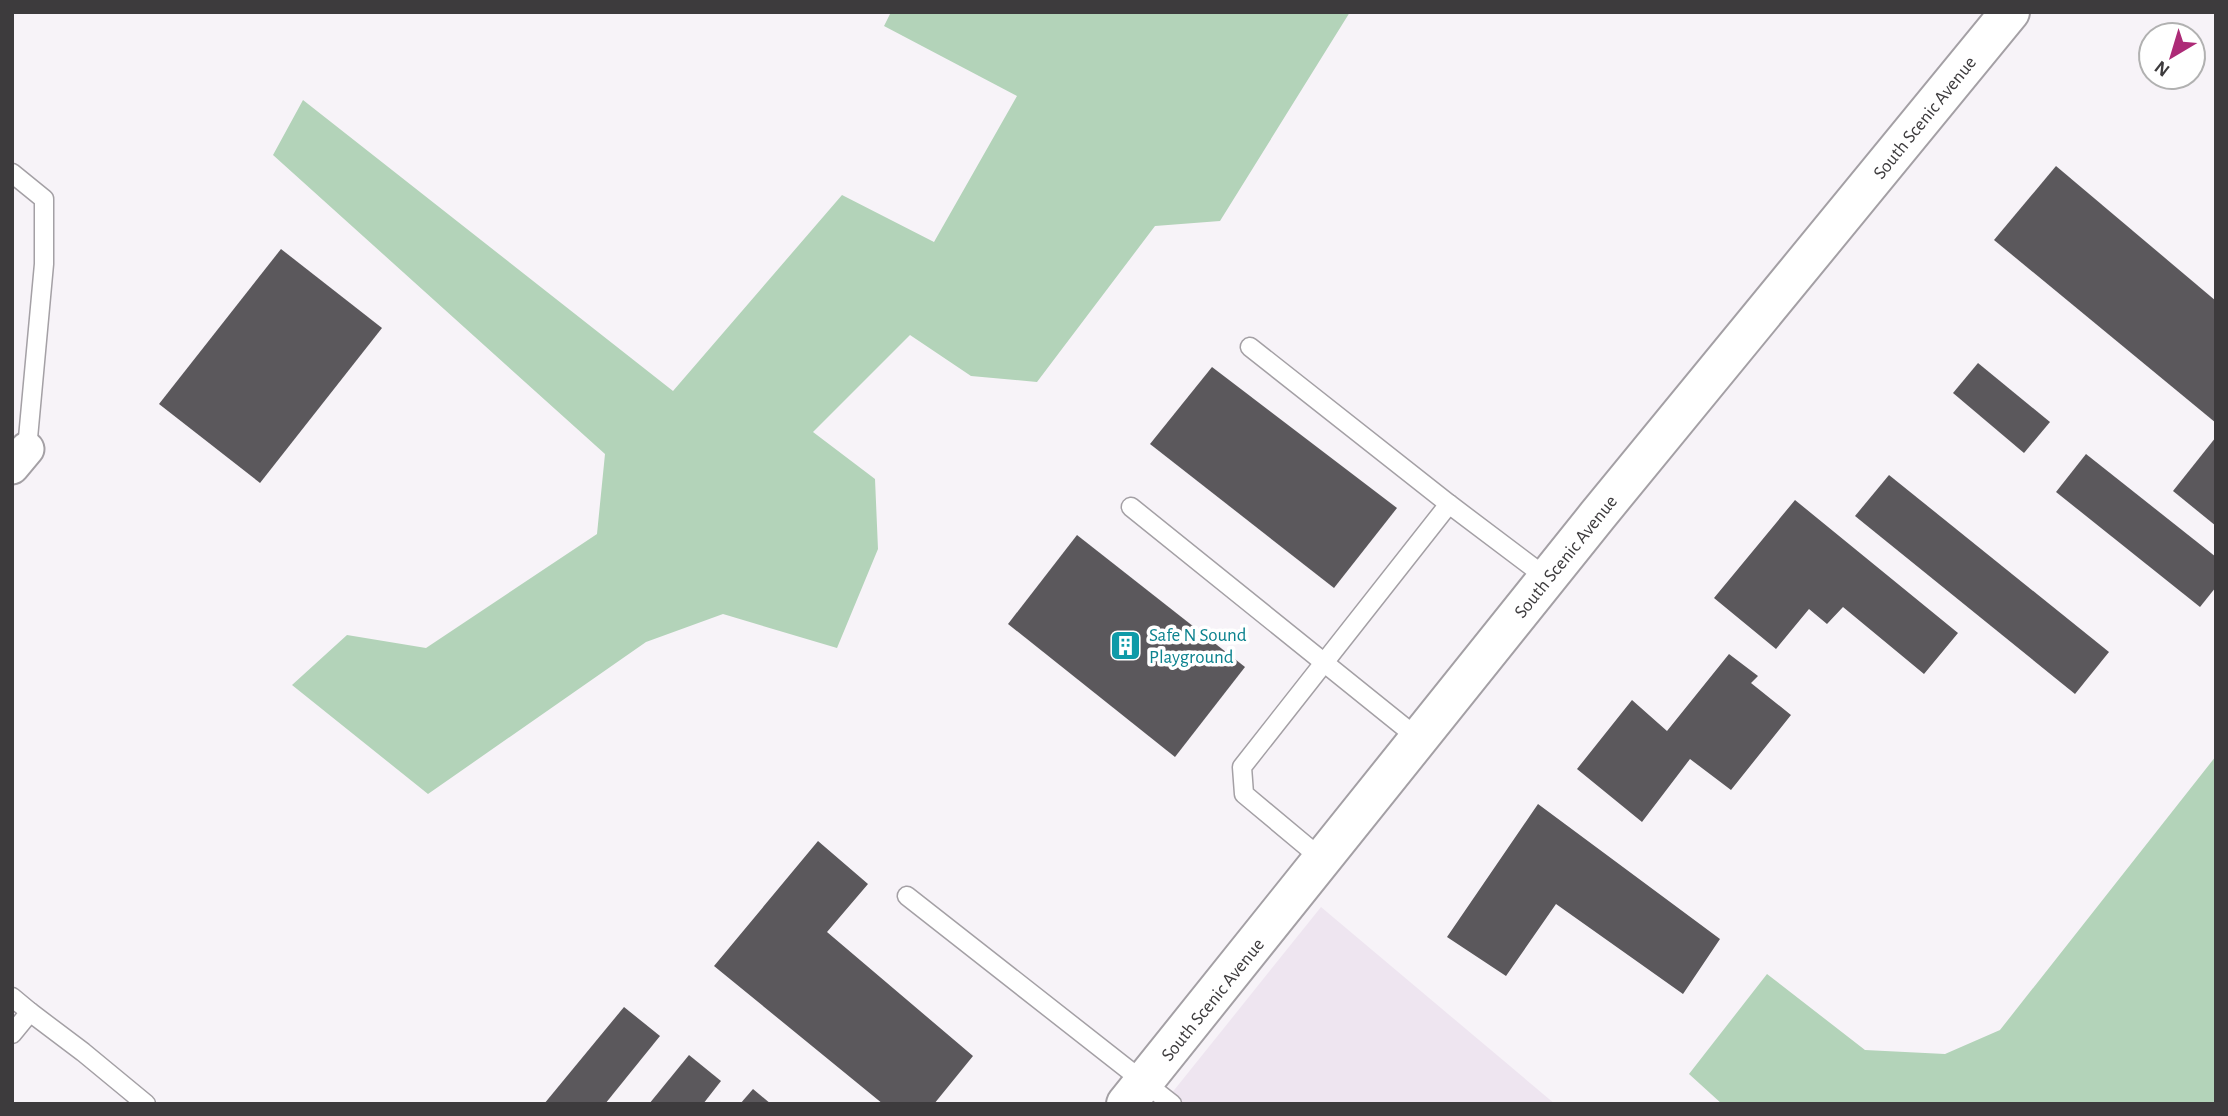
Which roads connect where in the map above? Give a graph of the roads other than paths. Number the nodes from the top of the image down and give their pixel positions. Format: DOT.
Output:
graph roads {
  1 [pos="2010,12"];
  2 [pos="12,173"];
  3 [pos="1250,347"];
  4 [pos="20,458"];
  5 [pos="1449,504"];
  6 [pos="1131,507"];
  7 [pos="1547,578"];
  8 [pos="1324,662"];
  9 [pos="1419,738"];
  10 [pos="1323,860"];
  11 [pos="907,896"];
  12 [pos="12,997"];
  13 [pos="30,1012"];
  14 [pos="12,1034"];
  15 [pos="1147,1097"];
  16 [pos="146,1104"];
  1 -- 7 [label="main road, South Scenic Avenue"];
  2 -- 4 [label="lane"];
  3 -- 5 [label="lane"];
  5 -- 7 [label="lane"];
  5 -- 8 [label="lane"];
  6 -- 8 [label="lane"];
  7 -- 9 [label="main road, South Scenic Avenue"];
  8 -- 9 [label="lane"];
  8 -- 10 [label="lane"];
  9 -- 10 [label="main road, South Scenic Avenue"];
  10 -- 15 [label="main road, South Scenic Avenue"];
  11 -- 15 [label="lane"];
  12 -- 13 [label="lane"];
  13 -- 14 [label="lane"];
  13 -- 16 [label="lane"];
}
